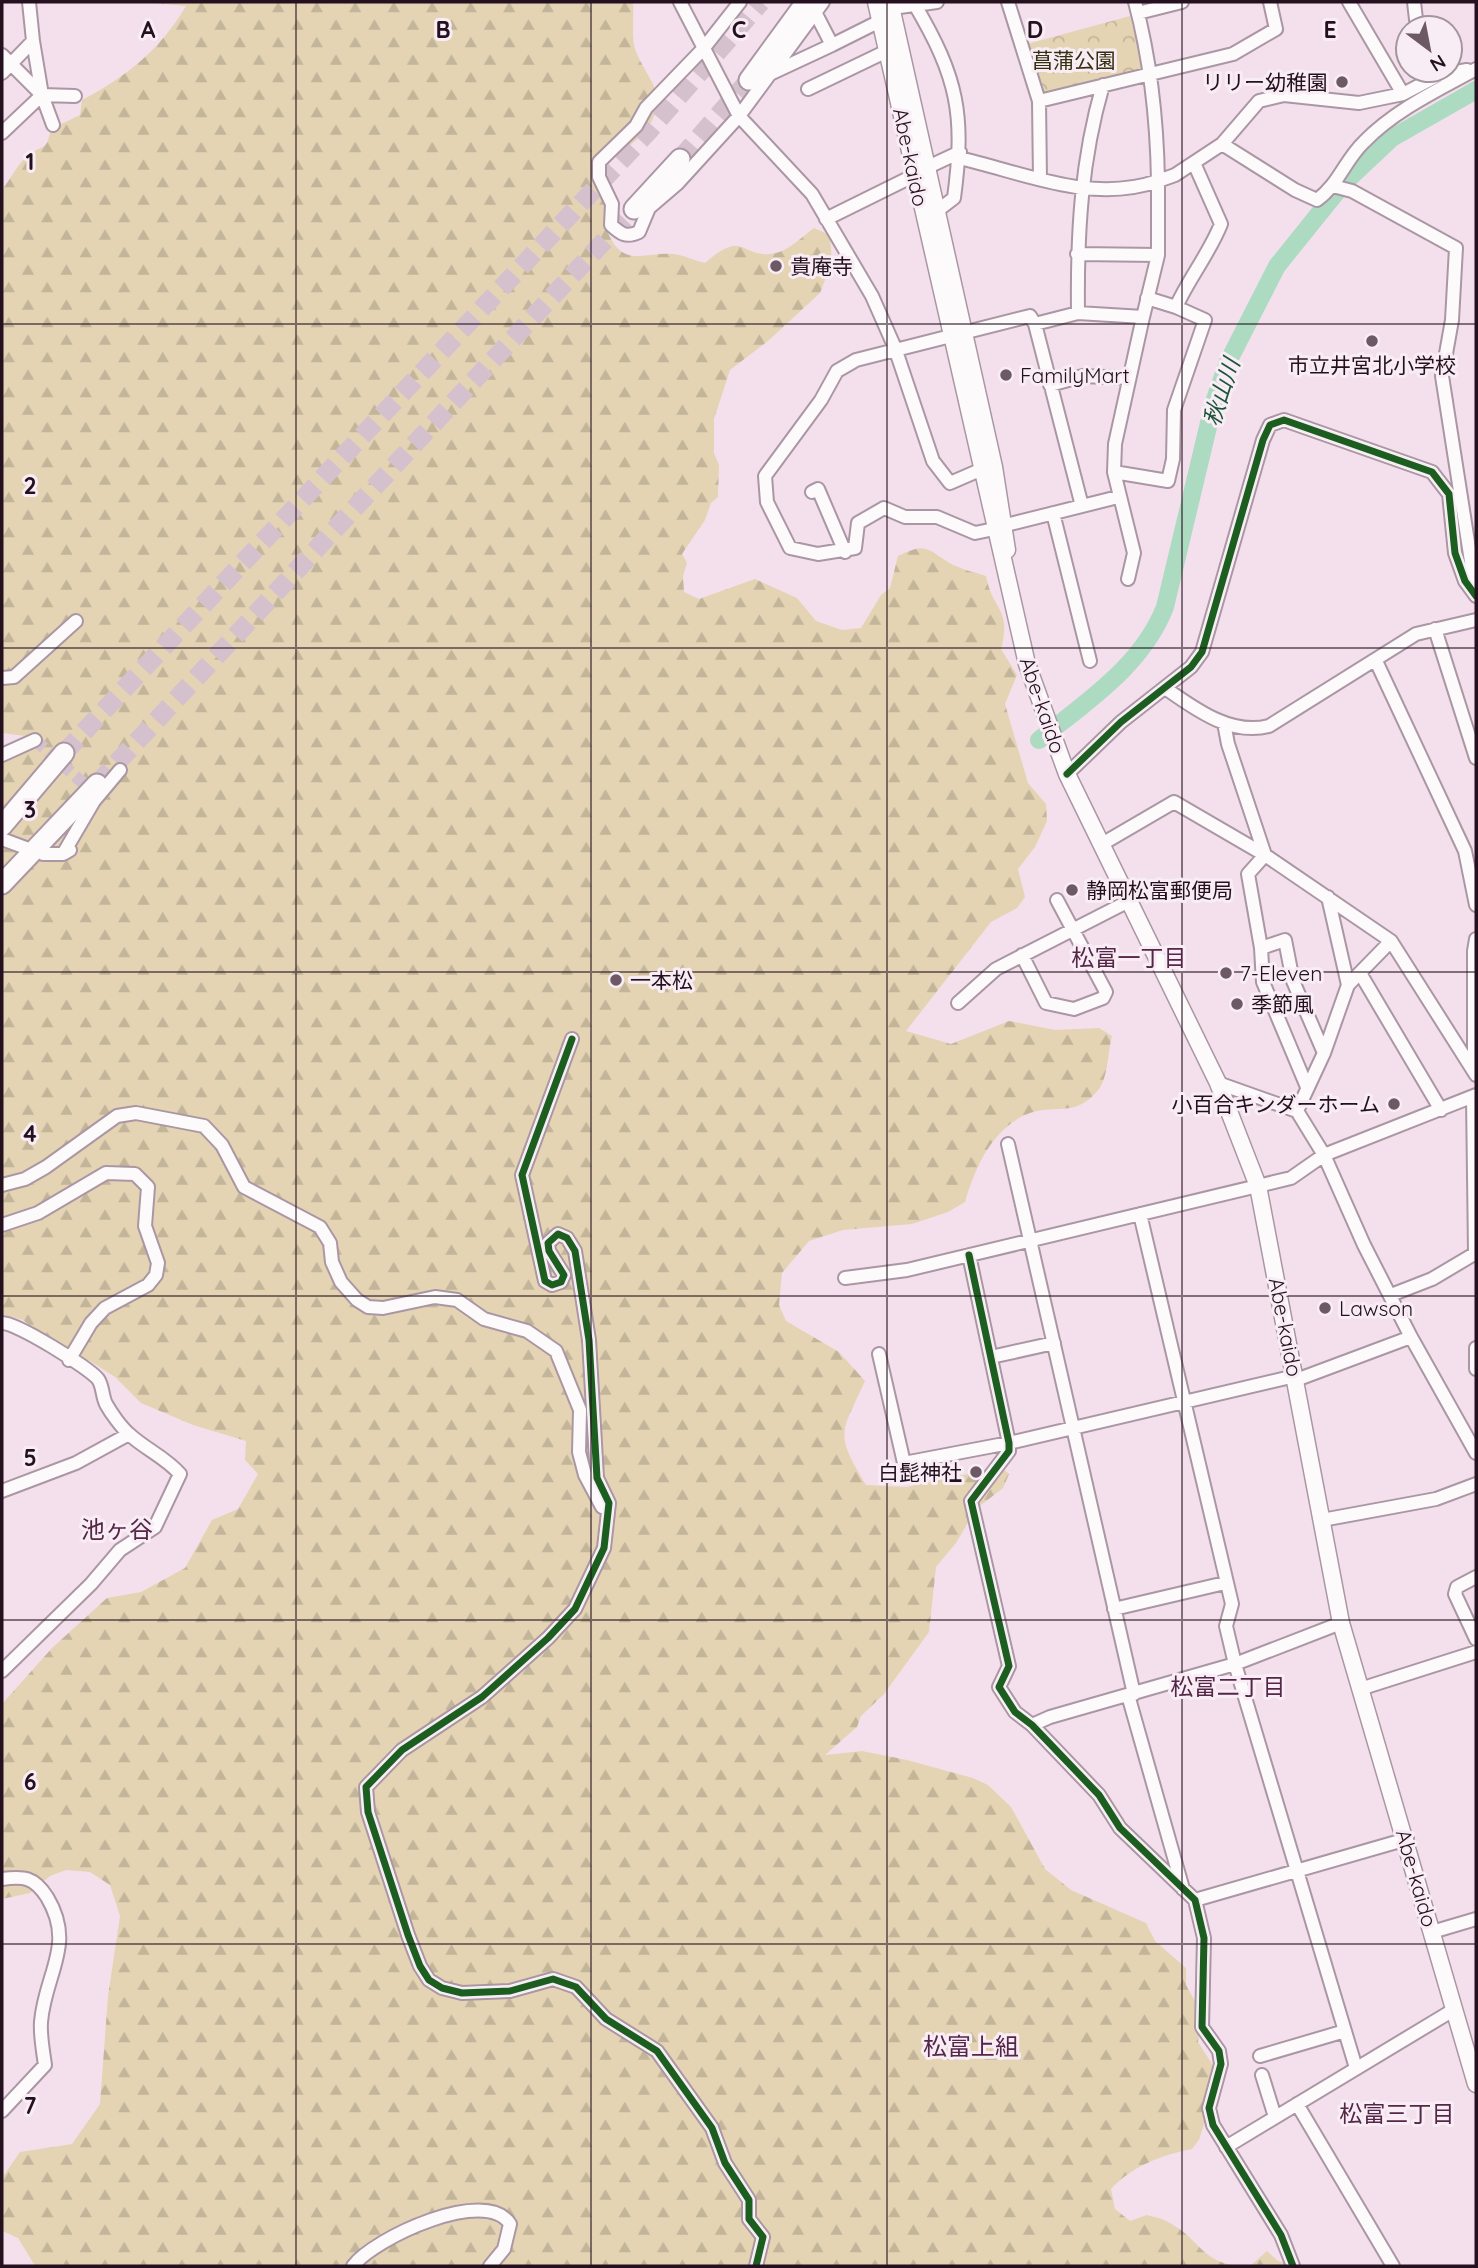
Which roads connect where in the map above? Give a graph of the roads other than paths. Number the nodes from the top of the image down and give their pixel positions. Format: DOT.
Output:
graph roads {
  1 [pos="29,2"];
  2 [pos="680,2"];
  3 [pos="740,2"];
  4 [pos="823,2"];
  5 [pos="876,2"];
  6 [pos="937,2"];
  7 [pos="1008,2"];
  8 [pos="1182,2"];
  9 [pos="1270,2"];
  10 [pos="1349,2"];
  11 [pos="915,5"];
  12 [pos="811,8"];
  13 [pos="1136,8"];
  14 [pos="888,10"];
  15 [pos="33,41"];
  16 [pos="832,45"];
  17 [pos="703,49"];
  18 [pos="888,50"];
  19 [pos="5,64"];
  20 [pos="1476,69"];
  21 [pos="1152,73"];
  22 [pos="770,74"];
  23 [pos="749,80"];
  24 [pos="1103,85"];
  25 [pos="808,89"];
  26 [pos="1403,94"];
  27 [pos="42,95"];
  28 [pos="75,96"];
  29 [pos="1039,101"];
  30 [pos="739,116"];
  31 [pos="53,125"];
  32 [pos="2,133"];
  33 [pos="1222,144"];
  34 [pos="959,155"];
  35 [pos="680,159"];
  36 [pos="1195,163"];
  37 [pos="921,171"];
  38 [pos="1040,178"];
  39 [pos="1158,181"];
  40 [pos="1334,186"];
  41 [pos="1080,188"];
  42 [pos="634,209"];
  43 [pos="937,211"];
  44 [pos="826,219"];
  45 [pos="1077,254"];
  46 [pos="1158,256"];
  47 [pos="1147,298"];
  48 [pos="1176,307"];
  49 [pos="1078,313"];
  50 [pos="1143,317"];
  51 [pos="1035,324"];
  52 [pos="957,333"];
  53 [pos="895,348"];
  54 [pos="1129,378"];
  55 [pos="1050,385"];
  56 [pos="981,470"];
  57 [pos="1114,472"];
  58 [pos="812,492"];
  59 [pos="1118,497"];
  60 [pos="1082,506"];
  61 [pos="1053,513"];
  62 [pos="1000,527"];
  63 [pos="845,552"];
  64 [pos="1128,579"];
  65 [pos="1476,595"];
  66 [pos="1476,620"];
  67 [pos="76,621"];
  68 [pos="1435,628"];
  69 [pos="1090,661"];
  70 [pos="1376,661"];
  71 [pos="2,678"];
  72 [pos="1165,688"];
  73 [pos="1224,723"];
  74 [pos="35,740"];
  75 [pos="64,753"];
  76 [pos="2,755"];
  77 [pos="1476,758"];
  78 [pos="120,770"];
  79 [pos="1067,774"];
  80 [pos="100,792"];
  81 [pos="2,826"];
  82 [pos="2,839"];
  83 [pos="1102,844"];
  84 [pos="26,848"];
  85 [pos="1471,849"];
  86 [pos="43,854"];
  87 [pos="64,854"];
  88 [pos="1265,855"];
  89 [pos="2,884"];
  90 [pos="1328,897"];
  91 [pos="1057,900"];
  92 [pos="1129,901"];
  93 [pos="1476,905"];
  94 [pos="1073,930"];
  95 [pos="1476,939"];
  96 [pos="1391,941"];
  97 [pos="1261,948"];
  98 [pos="1022,955"];
  99 [pos="1360,973"];
  100 [pos="1348,985"];
  101 [pos="958,1003"];
  102 [pos="572,1039"];
  103 [pos="1324,1053"];
  104 [pos="1475,1073"];
  105 [pos="1218,1083"];
  106 [pos="1307,1087"];
  107 [pos="1475,1096"];
  108 [pos="1441,1110"];
  109 [pos="1297,1111"];
  110 [pos="1008,1144"];
  111 [pos="1324,1155"];
  112 [pos="2,1185"];
  113 [pos="1258,1186"];
  114 [pos="1140,1214"];
  115 [pos="2,1225"];
  116 [pos="1030,1240"];
  117 [pos="1476,1253"];
  118 [pos="968,1255"];
  119 [pos="845,1278"];
  120 [pos="1391,1295"];
  121 [pos="2,1323"];
  122 [pos="1411,1337"];
  123 [pos="1054,1343"];
  124 [pos="1476,1348"];
  125 [pos="878,1354"];
  126 [pos="991,1357"];
  127 [pos="69,1360"];
  128 [pos="1476,1369"];
  129 [pos="1296,1378"];
  130 [pos="1184,1402"];
  131 [pos="1073,1429"];
  132 [pos="129,1434"];
  133 [pos="1009,1443"];
  134 [pos="1476,1453"];
  135 [pos="1476,1483"];
  136 [pos="2,1492"];
  137 [pos="606,1513"];
  138 [pos="1322,1520"];
  139 [pos="1476,1577"];
  140 [pos="1225,1583"];
  141 [pos="1114,1609"];
  142 [pos="1341,1623"];
  143 [pos="1476,1639"];
  144 [pos="1476,1651"];
  145 [pos="1235,1664"];
  146 [pos="2,1671"];
  147 [pos="1360,1689"];
  148 [pos="1131,1695"];
  149 [pos="1032,1725"];
  150 [pos="1406,1839"];
  151 [pos="1298,1870"];
  152 [pos="2,1879"];
  153 [pos="1184,1889"];
  154 [pos="1195,1900"];
  155 [pos="1476,1919"];
  156 [pos="1432,1933"];
  157 [pos="1455,2009"];
  158 [pos="1345,2031"];
  159 [pos="1260,2056"];
  160 [pos="1356,2068"];
  161 [pos="1262,2075"];
  162 [pos="1476,2084"];
  163 [pos="1297,2104"];
  164 [pos="2,2111"];
  165 [pos="1275,2117"];
  166 [pos="1226,2147"];
  167 [pos="353,2266"];
  168 [pos="490,2266"];
  169 [pos="756,2266"];
  170 [pos="1293,2266"];
  171 [pos="1393,2266"];
  1 -- 15 [label="street"];
  2 -- 17 [label="street"];
  3 -- 17 [label="street"];
  4 -- 12 [label="street"];
  5 -- 14 [label="main road, Abe-kaido"];
  6 -- 11 [label="street"];
  7 -- 29 [label="street"];
  8 -- 13 [label="street"];
  9 -- 21 [label="street"];
  10 -- 26 [label="street"];
  11 -- 14 [label="street"];
  11 -- 34 [label="street, Abe-kaido"];
  12 -- 16 [label="street"];
  12 -- 22 [label="street"];
  12 -- 23 [label="highway"];
  13 -- 21 [label="street"];
  14 -- 16 [label="street"];
  14 -- 18 [label="main road, Abe-kaido"];
  14 -- 37 [label="main road, Abe-kaido"];
  15 -- 19 [label="street"];
  15 -- 27 [label="street"];
  16 -- 22 [label="street"];
  17 -- 30 [label="street"];
  17 -- 30 [label="street"];
  18 -- 25 [label="street"];
  18 -- 37 [label="main road, Abe-kaido"];
  19 -- 27 [label="street"];
  20 -- 26 [label="street"];
  20 -- 40 [label="street"];
  21 -- 24 [label="street"];
  21 -- 39 [label="street"];
  22 -- 30 [label="street"];
  24 -- 29 [label="street"];
  24 -- 41 [label="street"];
  26 -- 33 [label="street"];
  27 -- 28 [label="street"];
  27 -- 31 [label="street"];
  27 -- 32 [label="street"];
  29 -- 38 [label="street"];
  30 -- 44 [label="street"];
  33 -- 36 [label="street"];
  33 -- 40 [label="street"];
  34 -- 37 [label="street"];
  34 -- 38 [label="street"];
  34 -- 43 [label="street, Abe-kaido"];
  35 -- 42 [label="highway"];
  36 -- 39 [label="street"];
  36 -- 48 [label="street"];
  37 -- 43 [label="main road, Abe-kaido"];
  37 -- 44 [label="street"];
  37 -- 52 [label="main road, Abe-kaido"];
  38 -- 41 [label="street"];
  39 -- 41 [label="street"];
  39 -- 46 [label="street"];
  40 -- 65 [label="street"];
  41 -- 45 [label="street"];
  43 -- 52 [label="main road, Abe-kaido"];
  44 -- 53 [label="street"];
  45 -- 46 [label="street"];
  45 -- 49 [label="street"];
  46 -- 47 [label="street"];
  47 -- 48 [label="street"];
  47 -- 50 [label="street"];
  48 -- 57 [label="street"];
  49 -- 50 [label="street"];
  49 -- 51 [label="street"];
  50 -- 54 [label="street"];
  51 -- 52 [label="street"];
  51 -- 55 [label="street"];
  52 -- 53 [label="street"];
  52 -- 56 [label="main road, Abe-kaido"];
  52 -- 62 [label="main road, Abe-kaido"];
  53 -- 56 [label="street"];
  53 -- 63 [label="street"];
  54 -- 55 [label="street"];
  54 -- 57 [label="street"];
  55 -- 60 [label="street"];
  56 -- 62 [label="main road, Abe-kaido"];
  57 -- 59 [label="street"];
  58 -- 63 [label="street"];
  59 -- 60 [label="street"];
  59 -- 64 [label="street"];
  60 -- 61 [label="street"];
  61 -- 62 [label="street"];
  61 -- 69 [label="street"];
  62 -- 63 [label="street"];
  62 -- 79 [label="main road, Abe-kaido"];
  65 -- 72 [label="street"];
  66 -- 68 [label="street"];
  67 -- 71 [label="street"];
  68 -- 70 [label="street"];
  68 -- 77 [label="street"];
  70 -- 73 [label="street"];
  70 -- 85 [label="street"];
  72 -- 73 [label="street"];
  72 -- 79 [label="street"];
  73 -- 88 [label="street"];
  74 -- 76 [label="street"];
  75 -- 81 [label="highway"];
  78 -- 87 [label="street"];
  79 -- 83 [label="main road, Abe-kaido"];
  80 -- 87 [label="street"];
  80 -- 89 [label="highway"];
  82 -- 84 [label="street"];
  83 -- 88 [label="street"];
  83 -- 92 [label="main road, Abe-kaido"];
  85 -- 93 [label="street"];
  86 -- 87 [label="street"];
  88 -- 90 [label="street"];
  88 -- 97 [label="street"];
  90 -- 96 [label="street"];
  90 -- 100 [label="street"];
  91 -- 94 [label="street"];
  92 -- 94 [label="street"];
  92 -- 105 [label="main road, Abe-kaido"];
  94 -- 98 [label="street"];
  94 -- 98 [label="street"];
  95 -- 104 [label="street"];
  96 -- 99 [label="street"];
  96 -- 104 [label="street"];
  97 -- 103 [label="street"];
  97 -- 106 [label="street"];
  98 -- 101 [label="street"];
  99 -- 100 [label="street"];
  99 -- 108 [label="street"];
  100 -- 103 [label="street"];
  102 -- 137 [label="street"];
  103 -- 106 [label="street"];
  105 -- 109 [label="street"];
  105 -- 113 [label="main road, Abe-kaido"];
  106 -- 109 [label="street"];
  107 -- 108 [label="street"];
  107 -- 117 [label="street"];
  108 -- 111 [label="street"];
  109 -- 111 [label="street"];
  110 -- 116 [label="street"];
  111 -- 113 [label="street"];
  111 -- 120 [label="street"];
  112 -- 137 [label="street"];
  113 -- 114 [label="street"];
  113 -- 129 [label="main road, Abe-kaido"];
  114 -- 116 [label="street"];
  114 -- 130 [label="street"];
  115 -- 127 [label="street"];
  116 -- 118 [label="street"];
  116 -- 123 [label="street"];
  117 -- 120 [label="street"];
  118 -- 119 [label="street"];
  118 -- 126 [label="street"];
  120 -- 122 [label="street"];
  121 -- 127 [label="street"];
  122 -- 129 [label="street"];
  122 -- 134 [label="street"];
  123 -- 126 [label="street"];
  123 -- 131 [label="street"];
  124 -- 128 [label="street"];
  125 -- 133 [label="street"];
  126 -- 133 [label="street"];
  127 -- 132 [label="street"];
  129 -- 130 [label="street"];
  129 -- 138 [label="main road, Abe-kaido"];
  130 -- 131 [label="street"];
  130 -- 140 [label="street"];
  131 -- 133 [label="street"];
  131 -- 141 [label="street"];
  132 -- 136 [label="street"];
  132 -- 146 [label="street"];
  133 -- 149 [label="street"];
  135 -- 138 [label="street"];
  137 -- 169 [label="street"];
  138 -- 142 [label="main road, Abe-kaido"];
  139 -- 143 [label="street"];
  140 -- 141 [label="street"];
  140 -- 145 [label="street"];
  141 -- 148 [label="street"];
  142 -- 145 [label="street"];
  142 -- 147 [label="main road, Abe-kaido"];
  144 -- 147 [label="street"];
  145 -- 148 [label="street"];
  145 -- 151 [label="street"];
  147 -- 150 [label="main road, Abe-kaido"];
  148 -- 149 [label="street"];
  148 -- 153 [label="street"];
  149 -- 153 [label="street"];
  150 -- 151 [label="street"];
  150 -- 156 [label="main road, Abe-kaido"];
  151 -- 154 [label="street"];
  151 -- 158 [label="street"];
  152 -- 164 [label="street"];
  153 -- 154 [label="street"];
  154 -- 166 [label="street"];
  155 -- 156 [label="street"];
  156 -- 157 [label="main road, Abe-kaido"];
  157 -- 160 [label="street"];
  157 -- 162 [label="main road, Abe-kaido"];
  158 -- 159 [label="street"];
  158 -- 160 [label="street"];
  160 -- 163 [label="street"];
  161 -- 165 [label="street"];
  163 -- 165 [label="street"];
  163 -- 171 [label="street"];
  165 -- 166 [label="street"];
  166 -- 170 [label="street"];
  167 -- 168 [label="street"];
}
